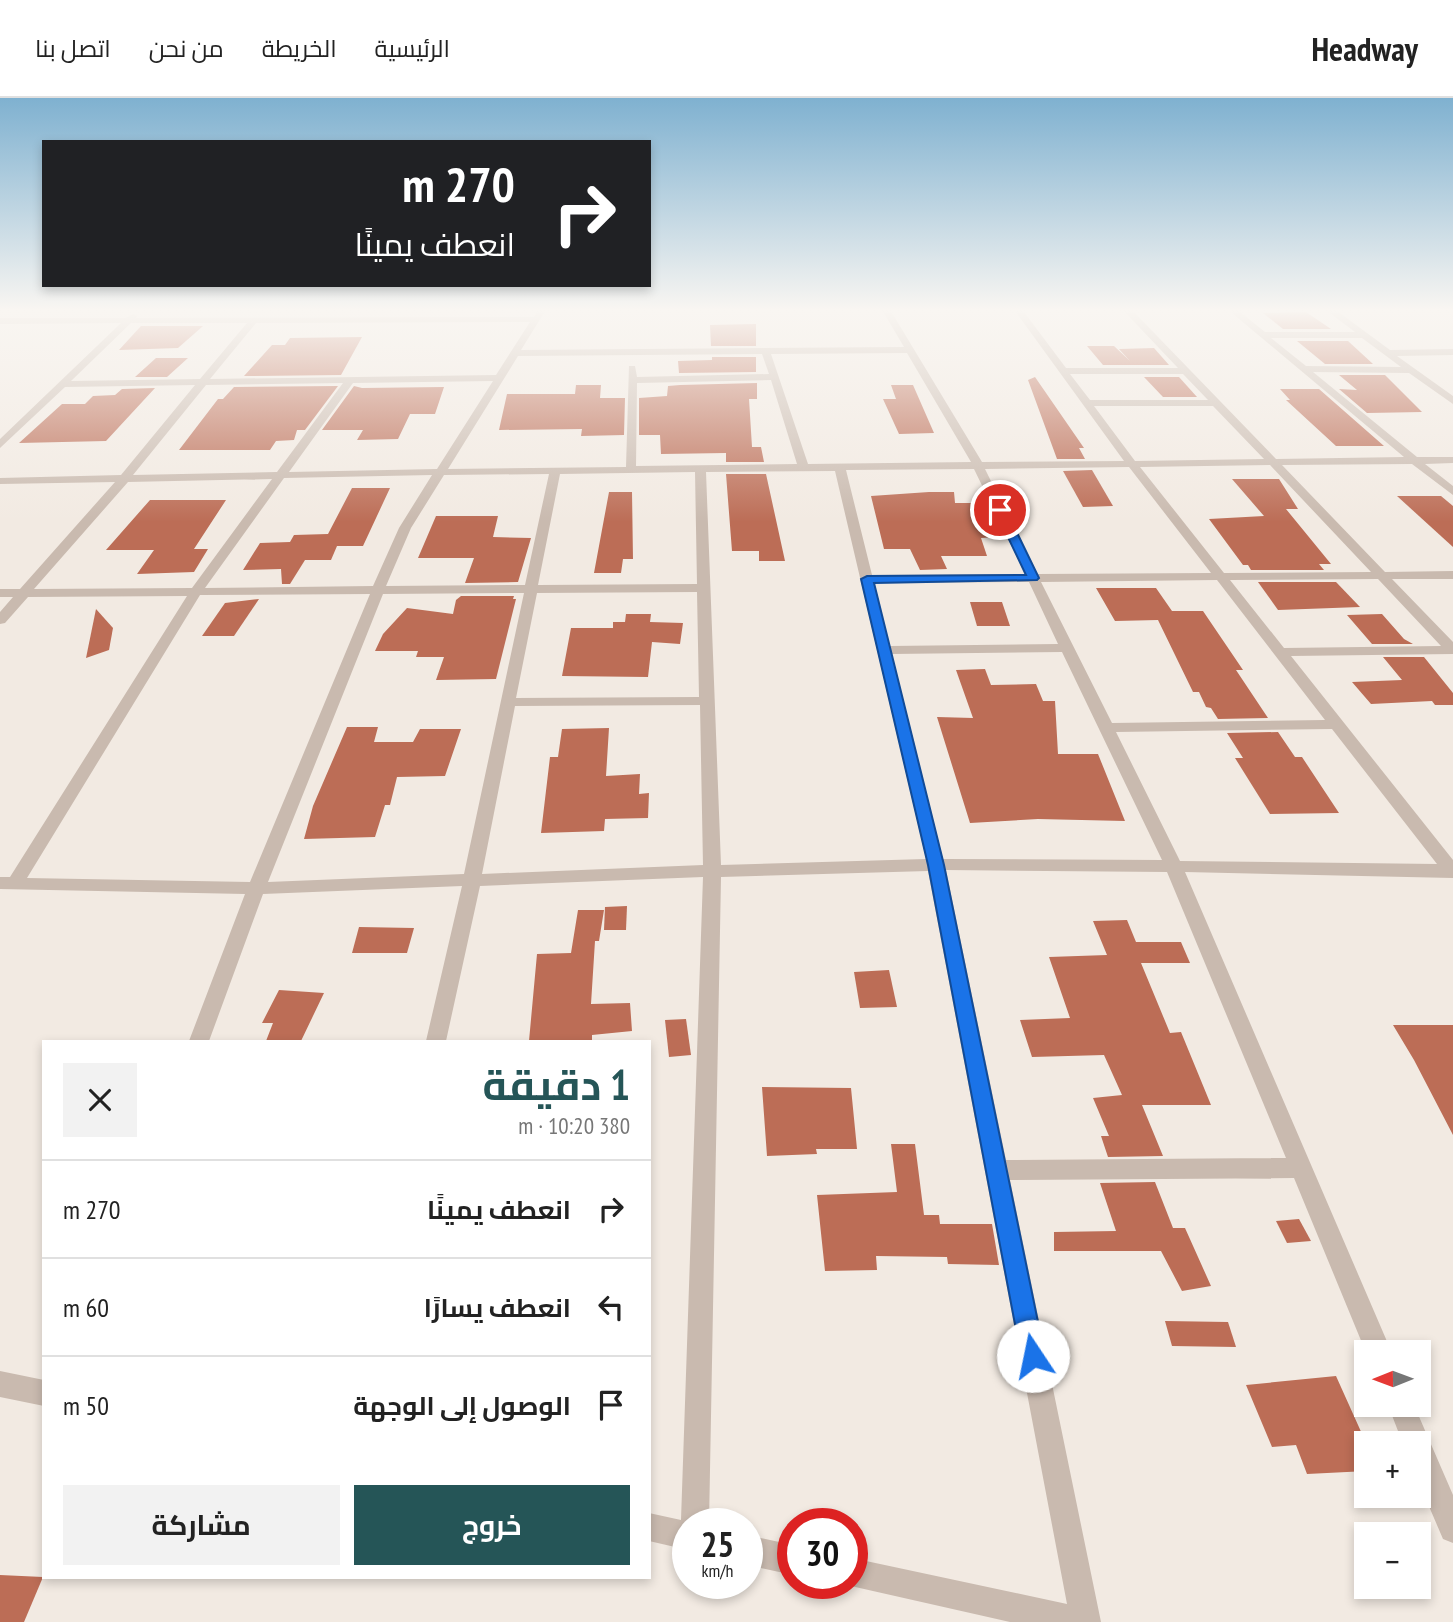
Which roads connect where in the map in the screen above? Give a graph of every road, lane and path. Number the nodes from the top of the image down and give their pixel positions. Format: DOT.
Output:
graph roads {
  1 [pos="67,379"];
  2 [pos="205,379"];
  3 [pos="416,379"];
  4 [pos="499,379"];
  5 [pos="674,379"];
  6 [pos="775,379"];
  7 [pos="926,379"];
  8 [pos="1070,379"];
  9 [pos="1193,379"];
  10 [pos="1317,379"];
  11 [pos="1423,379"];
  12 [pos="350,380"];
  13 [pos="632,380"];
  14 [pos="203,382"];
  15 [pos="62,384"];
  16 [pos="1453,401"];
  17 [pos="1087,403"];
  18 [pos="1217,403"];
  19 [pos="0,445"];
  20 [pos="1416,460"];
  21 [pos="1453,460"];
  22 [pos="1275,462"];
  23 [pos="1132,464"];
  24 [pos="978,466"];
  25 [pos="804,467"];
  26 [pos="840,467"];
  27 [pos="631,469"];
  28 [pos="700,469"];
  29 [pos="555,470"];
  30 [pos="439,472"];
  31 [pos="282,474"];
  32 [pos="125,478"];
  33 [pos="0,481"];
  34 [pos="1453,492"];
  35 [pos="1453,575"];
  36 [pos="1220,576"];
  37 [pos="1383,576"];
  38 [pos="1033,578"];
  39 [pos="867,579"];
  40 [pos="703,588"];
  41 [pos="379,589"];
  42 [pos="531,589"];
  43 [pos="196,591"];
  44 [pos="0,593"];
  45 [pos="24,593"];
  46 [pos="0,620"];
  47 [pos="1068,648"];
  48 [pos="884,650"];
  49 [pos="1453,650"];
  50 [pos="1280,652"];
  51 [pos="707,701"];
  52 [pos="508,702"];
  53 [pos="1336,724"];
  54 [pos="1106,728"];
  55 [pos="936,865"];
  56 [pos="1174,867"];
  57 [pos="712,871"];
  58 [pos="1453,871"];
  59 [pos="472,881"];
  60 [pos="7,883"];
  61 [pos="256,888"];
  62 [pos="199,1040"];
  63 [pos="436,1040"];
  64 [pos="1301,1168"];
  65 [pos="997,1170"];
  66 [pos="1374,1340"];
  67 [pos="0,1384"];
  68 [pos="42,1393"];
  69 [pos="1431,1477"];
  70 [pos="695,1508"];
  71 [pos="651,1528"];
  72 [pos="1453,1529"];
  73 [pos="672,1533"];
  74 [pos="868,1577"];
  75 [pos="991,1612"];
  76 [pos="1080,1622"];
  77 [pos="1086,1622"];
  1 -- 15 [label="street"];
  2 -- 14 [label="street"];
  3 -- 12 [label="street"];
  4 -- 30 [label="street"];
  5 -- 13 [label="street"];
  6 -- 25 [label="street"];
  7 -- 24 [label="street"];
  8 -- 17 [label="street"];
  9 -- 18 [label="street"];
  10 -- 20 [label="street"];
  11 -- 16 [label="street"];
  12 -- 14 [label="street"];
  12 -- 31 [label="street"];
  13 -- 27 [label="street"];
  14 -- 15 [label="street"];
  14 -- 32 [label="street"];
  15 -- 19 [label="street"];
  17 -- 18 [label="street"];
  17 -- 23 [label="street"];
  18 -- 22 [label="street"];
  20 -- 21 [label="street"];
  20 -- 22 [label="street"];
  20 -- 34 [label="street"];
  22 -- 23 [label="street"];
  22 -- 37 [label="street"];
  23 -- 24 [label="street"];
  23 -- 36 [label="street"];
  24 -- 26 [label="street"];
  24 -- 38 [label="street"];
  25 -- 26 [label="street"];
  25 -- 28 [label="street"];
  26 -- 39 [label="street"];
  27 -- 28 [label="street"];
  27 -- 29 [label="street"];
  28 -- 40 [label="street"];
  29 -- 30 [label="street"];
  29 -- 42 [label="street"];
  30 -- 31 [label="street"];
  30 -- 41 [label="street"];
  31 -- 32 [label="street"];
  31 -- 43 [label="street"];
  32 -- 33 [label="street"];
  32 -- 45 [label="street"];
  35 -- 37 [label="street"];
  36 -- 37 [label="street"];
  36 -- 38 [label="street"];
  36 -- 50 [label="street"];
  37 -- 49 [label="street"];
  38 -- 39 [label="street"];
  38 -- 47 [label="street"];
  39 -- 48 [label="street"];
  40 -- 42 [label="street"];
  40 -- 51 [label="street"];
  41 -- 42 [label="street"];
  41 -- 43 [label="street"];
  41 -- 61 [label="street"];
  42 -- 52 [label="street"];
  43 -- 45 [label="street"];
  43 -- 60 [label="street"];
  44 -- 45 [label="street"];
  45 -- 46 [label="street"];
  47 -- 48 [label="street"];
  47 -- 54 [label="street"];
  48 -- 55 [label="street"];
  49 -- 50 [label="street"];
  50 -- 53 [label="street"];
  51 -- 52 [label="street"];
  51 -- 57 [label="street"];
  52 -- 59 [label="street"];
  53 -- 54 [label="street"];
  53 -- 58 [label="street"];
  54 -- 56 [label="street"];
  55 -- 56 [label="street"];
  55 -- 57 [label="street"];
  55 -- 65 [label="street"];
  56 -- 58 [label="street"];
  56 -- 64 [label="street"];
  57 -- 59 [label="street"];
  57 -- 70 [label="street"];
  59 -- 61 [label="street"];
  59 -- 63 [label="street"];
  60 -- 61 [label="street"];
  61 -- 62 [label="street"];
  64 -- 65 [label="street"];
  64 -- 66 [label="street"];
  65 -- 77 [label="street"];
  67 -- 68 [label="street"];
  69 -- 72 [label="street"];
  71 -- 73 [label="street"];
  74 -- 75 [label="street"];
  75 -- 76 [label="street"];
}
